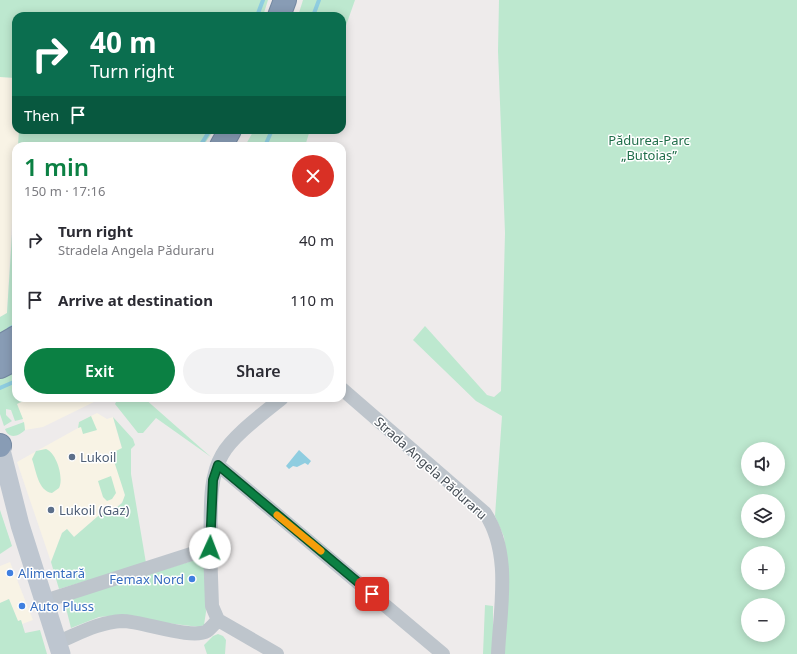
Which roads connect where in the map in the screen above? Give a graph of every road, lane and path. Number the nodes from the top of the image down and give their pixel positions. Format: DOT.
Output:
graph roads {
  1 [pos="284,0"];
  2 [pos="280,12"];
  3 [pos="12,339"];
  4 [pos="0,346"];
  5 [pos="12,347"];
  6 [pos="0,354"];
  7 [pos="12,354"];
  8 [pos="12,360"];
  9 [pos="0,361"];
  10 [pos="0,367"];
  11 [pos="346,392"];
  12 [pos="278,402"];
  13 [pos="0,446"];
  14 [pos="218,465"];
  15 [pos="0,480"];
  16 [pos="20,525"];
  17 [pos="210,548"];
  18 [pos="45,601"];
  19 [pos="218,620"];
  20 [pos="59,648"];
  21 [pos="277,654"];
  22 [pos="443,654"];
  23 [pos="498,654"];
  1 -- 2 [label="highway"];
  3 -- 4 [label="highway"];
  5 -- 6 [label="highway"];
  7 -- 9 [label="highway"];
  8 -- 10 [label="highway"];
  11 -- 23 [label="street, Strada Angela Păduraru"];
  12 -- 14 [label="street"];
  13 -- 16 [label="main road"];
  14 -- 17 [label="street"];
  14 -- 22 [label="street"];
  15 -- 16 [label="main road"];
  16 -- 18 [label="main road"];
  17 -- 18 [label="street"];
  17 -- 19 [label="street"];
  18 -- 20 [label="main road"];
  19 -- 20 [label="street"];
  19 -- 21 [label="street"];
}
